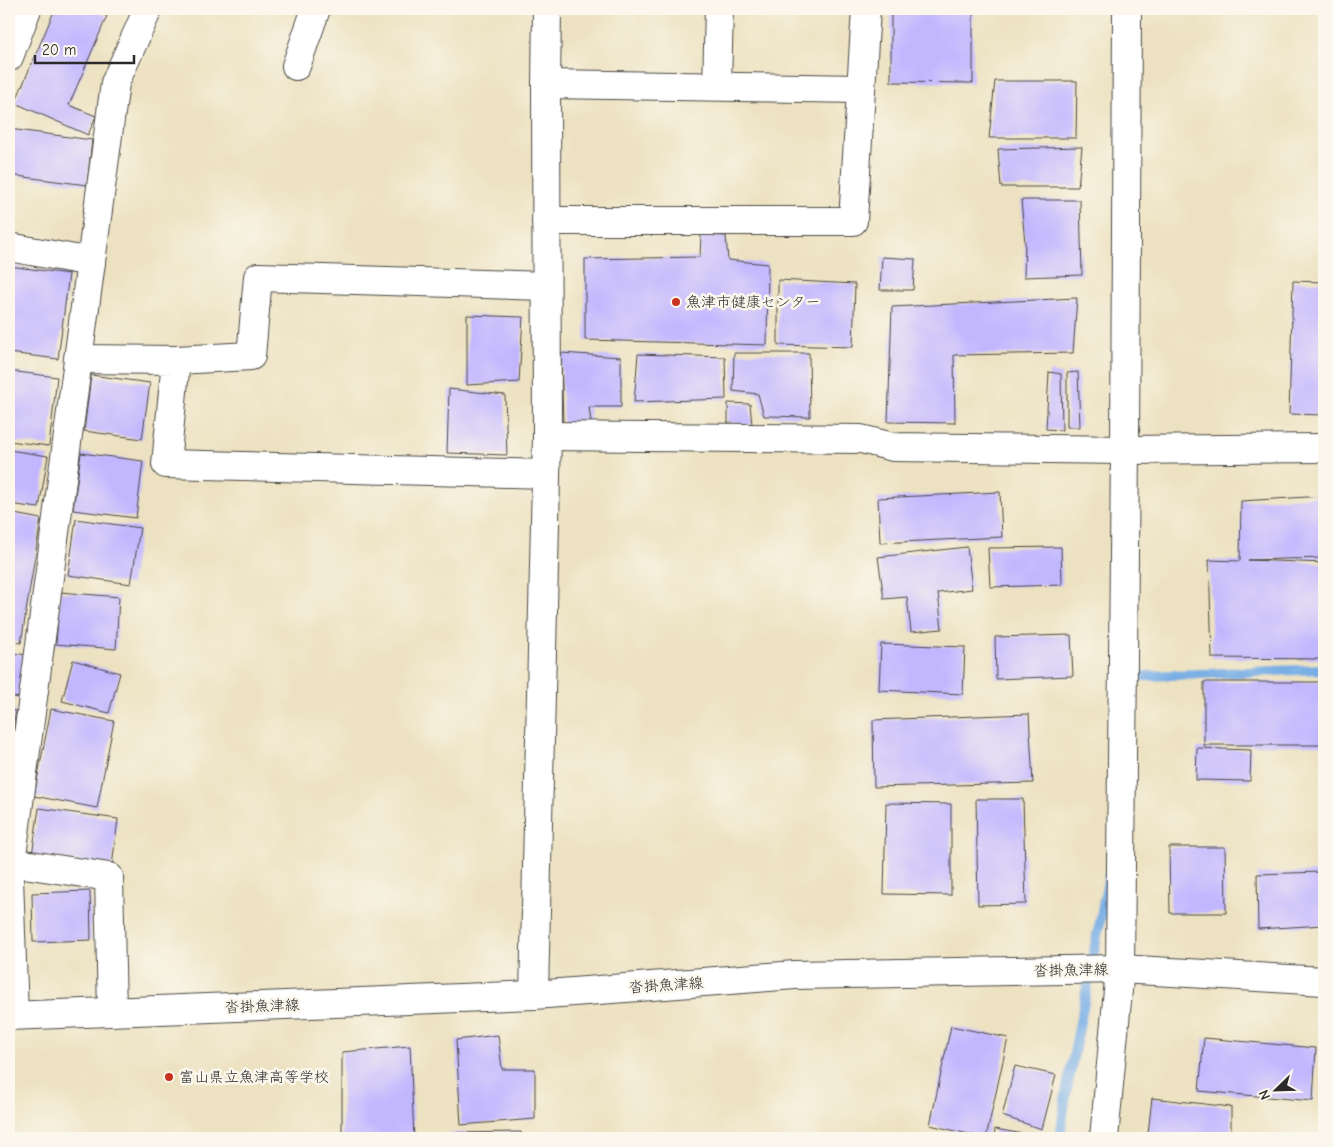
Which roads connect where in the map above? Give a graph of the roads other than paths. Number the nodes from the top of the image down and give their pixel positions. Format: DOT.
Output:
graph roads {
  1 [pos="27,9"];
  2 [pos="148,9"];
  3 [pos="316,9"];
  4 [pos="547,9"];
  5 [pos="720,9"];
  6 [pos="866,9"];
  7 [pos="1127,9"];
  8 [pos="9,57"];
  9 [pos="296,66"];
  10 [pos="546,84"];
  11 [pos="718,86"];
  12 [pos="861,89"];
  13 [pos="546,221"];
  14 [pos="9,246"];
  15 [pos="91,262"];
  16 [pos="546,286"];
  17 [pos="78,359"];
  18 [pos="176,360"];
  19 [pos="547,436"];
  20 [pos="1324,448"];
  21 [pos="1125,450"];
  22 [pos="546,474"];
  23 [pos="11,862"];
  24 [pos="1120,969"];
  25 [pos="1324,981"];
  26 [pos="534,995"];
  27 [pos="112,1012"];
  28 [pos="11,1016"];
  29 [pos="1104,1138"];
  1 -- 8 [label="street"];
  2 -- 15 [label="street"];
  3 -- 9 [label="street"];
  4 -- 10 [label="street"];
  5 -- 11 [label="street"];
  6 -- 12 [label="street"];
  7 -- 21 [label="street"];
  10 -- 11 [label="street"];
  10 -- 13 [label="street"];
  11 -- 12 [label="street"];
  12 -- 13 [label="street"];
  13 -- 16 [label="street"];
  14 -- 15 [label="street"];
  15 -- 17 [label="street"];
  16 -- 18 [label="street"];
  16 -- 19 [label="street"];
  17 -- 18 [label="street"];
  17 -- 23 [label="street"];
  18 -- 22 [label="street"];
  19 -- 21 [label="street"];
  19 -- 22 [label="street"];
  20 -- 21 [label="street"];
  21 -- 24 [label="street"];
  22 -- 26 [label="street"];
  23 -- 27 [label="street"];
  23 -- 28 [label="street"];
  24 -- 25 [label="street, 沓掛魚津線"];
  24 -- 26 [label="street, 沓掛魚津線"];
  24 -- 29 [label="street"];
  26 -- 27 [label="street, 沓掛魚津線"];
  27 -- 28 [label="street, 沓掛魚津線"];
}
